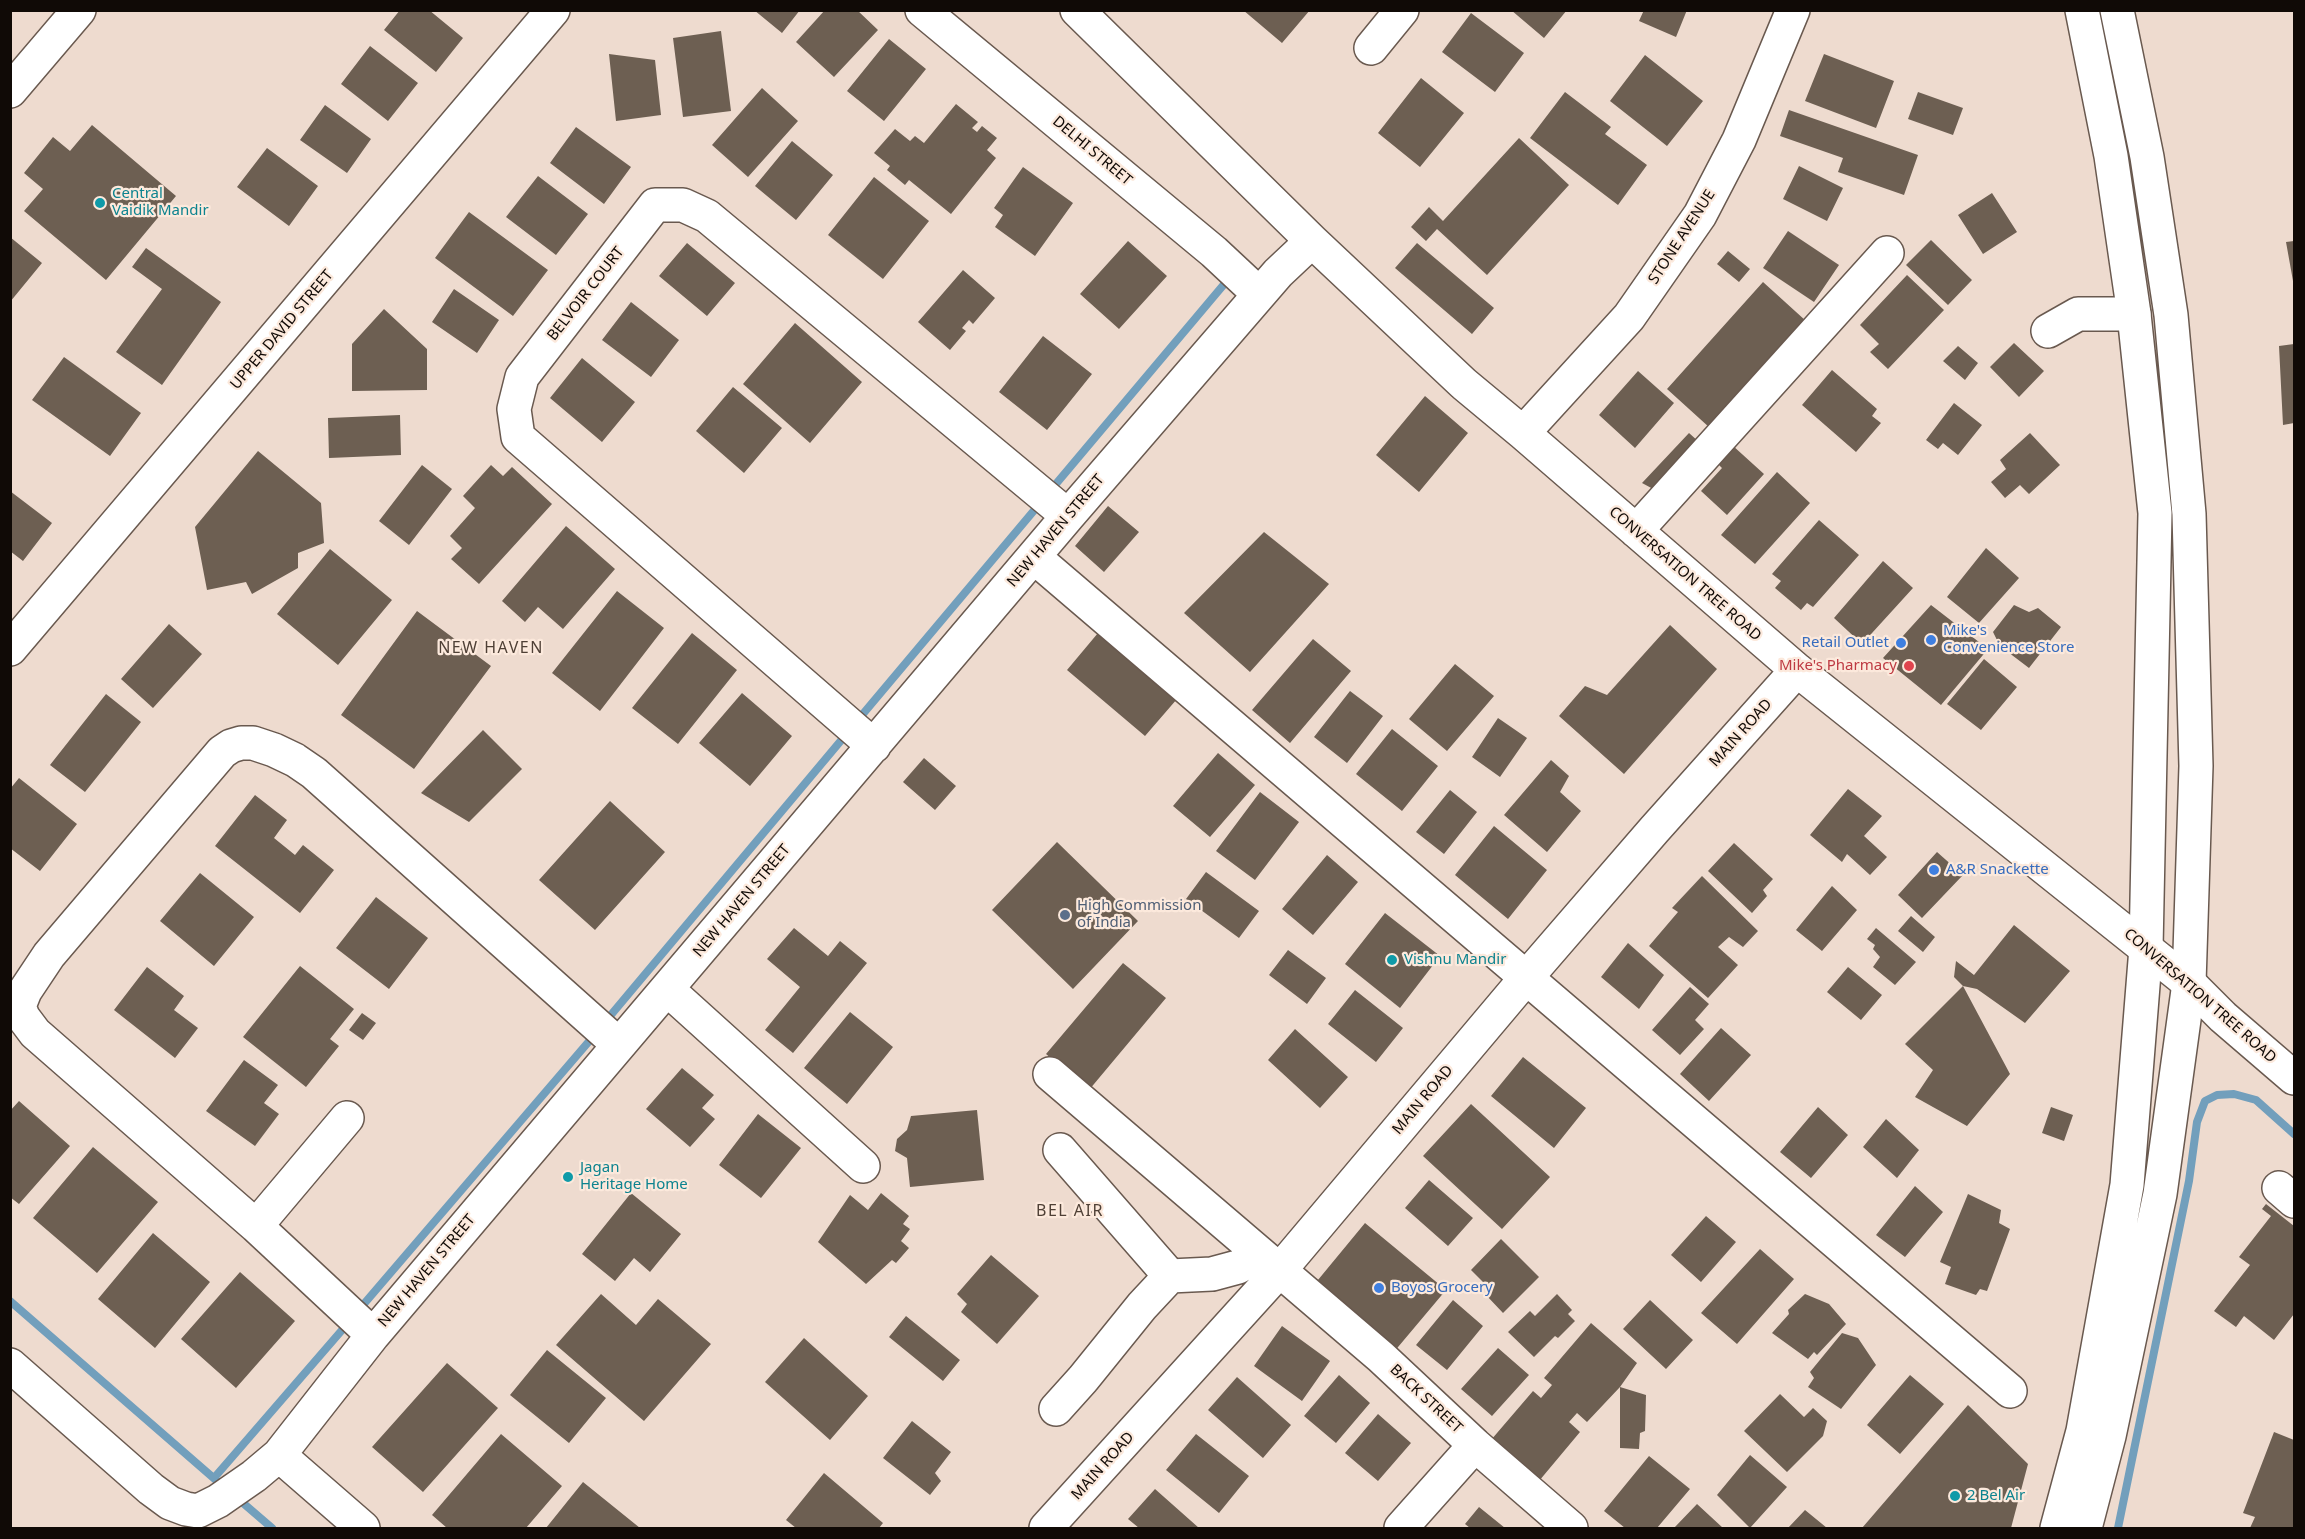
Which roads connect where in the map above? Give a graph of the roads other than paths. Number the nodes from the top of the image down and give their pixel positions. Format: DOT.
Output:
graph roads {
  1 [pos="79,10"];
  2 [pos="554,10"];
  3 [pos="922,10"];
  4 [pos="1077,10"];
  5 [pos="1402,10"];
  6 [pos="1793,10"];
  7 [pos="2082,10"];
  8 [pos="2117,10"];
  9 [pos="1371,48"];
  10 [pos="10,91"];
  11 [pos="1312,241"];
  12 [pos="1887,253"];
  13 [pos="1253,288"];
  14 [pos="2134,314"];
  15 [pos="2048,331"];
  16 [pos="1523,433"];
  17 [pos="1068,516"];
  18 [pos="1636,531"];
  19 [pos="1034,557"];
  20 [pos="10,649"];
  21 [pos="1797,670"];
  22 [pos="874,746"];
  23 [pos="2146,948"];
  24 [pos="1526,978"];
  25 [pos="2189,983"];
  26 [pos="667,989"];
  27 [pos="616,1042"];
  28 [pos="1050,1074"];
  29 [pos="2295,1078"];
  30 [pos="346,1118"];
  31 [pos="1060,1150"];
  32 [pos="863,1167"];
  33 [pos="256,1226"];
  34 [pos="1270,1262"];
  35 [pos="1170,1276"];
  36 [pos="366,1328"];
  37 [pos="10,1365"];
  38 [pos="2010,1391"];
  39 [pos="1056,1409"];
  40 [pos="1475,1445"];
  41 [pos="279,1455"];
  42 [pos="201,1513"];
  43 [pos="363,1528"];
  44 [pos="1046,1528"];
  45 [pos="1401,1528"];
  46 [pos="1571,1528"];
  47 [pos="2057,1528"];
  48 [pos="2085,1528"];
  1 -- 10 [label="street"];
  2 -- 20 [label="street, UPPER DAVID STREET"];
  3 -- 13 [label="street, DELHI STREET"];
  4 -- 11 [label="street"];
  5 -- 9 [label="street"];
  6 -- 16 [label="street, STONE AVENUE"];
  7 -- 14 [label="street"];
  8 -- 25 [label="street"];
  11 -- 13 [label="street"];
  11 -- 16 [label="street, CONVERSATION TREE ROAD"];
  12 -- 18 [label="street"];
  13 -- 17 [label="street, NEW HAVEN STREET"];
  14 -- 15 [label="street"];
  14 -- 23 [label="street"];
  16 -- 18 [label="street, CONVERSATION TREE ROAD"];
  17 -- 19 [label="street, NEW HAVEN STREET"];
  17 -- 22 [label="street, BELVOIR COURT"];
  18 -- 21 [label="street, CONVERSATION TREE ROAD"];
  19 -- 22 [label="street, NEW HAVEN STREET"];
  19 -- 24 [label="street"];
  21 -- 23 [label="street, CONVERSATION TREE ROAD"];
  21 -- 24 [label="street, MAIN ROAD"];
  22 -- 26 [label="street, NEW HAVEN STREET"];
  23 -- 25 [label="street, CONVERSATION TREE ROAD"];
  23 -- 47 [label="street"];
  24 -- 34 [label="street, MAIN ROAD"];
  24 -- 38 [label="street"];
  25 -- 29 [label="street, CONVERSATION TREE ROAD"];
  25 -- 48 [label="street"];
  26 -- 27 [label="street, NEW HAVEN STREET"];
  26 -- 32 [label="street"];
  27 -- 33 [label="street"];
  27 -- 36 [label="street, NEW HAVEN STREET"];
  28 -- 34 [label="street, BACK STREET"];
  30 -- 33 [label="street"];
  31 -- 35 [label="street"];
  33 -- 36 [label="street"];
  34 -- 35 [label="street"];
  34 -- 40 [label="street, BACK STREET"];
  34 -- 44 [label="street, MAIN ROAD"];
  35 -- 39 [label="street"];
  36 -- 41 [label="street, NEW HAVEN STREET"];
  37 -- 42 [label="street"];
  40 -- 45 [label="street"];
  40 -- 46 [label="street, BACK STREET"];
  41 -- 42 [label="street, NEW HAVEN STREET"];
  41 -- 43 [label="street"];
}
